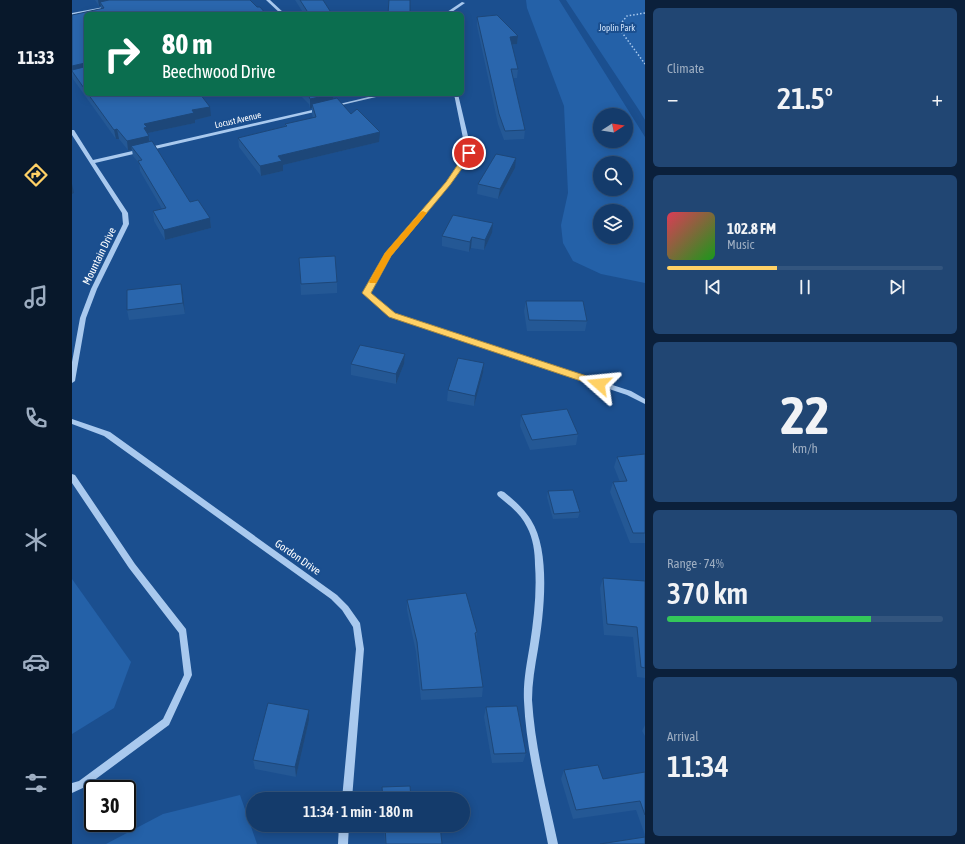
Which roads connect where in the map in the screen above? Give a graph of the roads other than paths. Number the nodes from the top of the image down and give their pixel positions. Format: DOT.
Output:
graph roads {
  1 [pos="268,0"];
  2 [pos="463,3"];
  3 [pos="117,6"];
  4 [pos="281,12"];
  5 [pos="449,12"];
  6 [pos="72,14"];
  7 [pos="378,96"];
  8 [pos="456,96"];
  9 [pos="72,131"];
  10 [pos="92,162"];
  11 [pos="72,380"];
  12 [pos="645,402"];
  13 [pos="72,422"];
  14 [pos="72,477"];
  15 [pos="501,494"];
  16 [pos="72,788"];
  17 [pos="348,792"];
  18 [pos="344,832"];
  19 [pos="343,844"];
  20 [pos="553,844"];
  1 -- 4 [label="street"];
  2 -- 5 [label="street"];
  3 -- 6 [label="street"];
  7 -- 10 [label="street, Locust Avenue"];
  8 -- 12 [label="street"];
  9 -- 10 [label="street, Mountain Drive"];
  10 -- 11 [label="street, Mountain Drive"];
  13 -- 17 [label="street, Gordon Drive"];
  14 -- 16 [label="street"];
  15 -- 20 [label="street"];
  18 -- 19 [label="street"];
}
